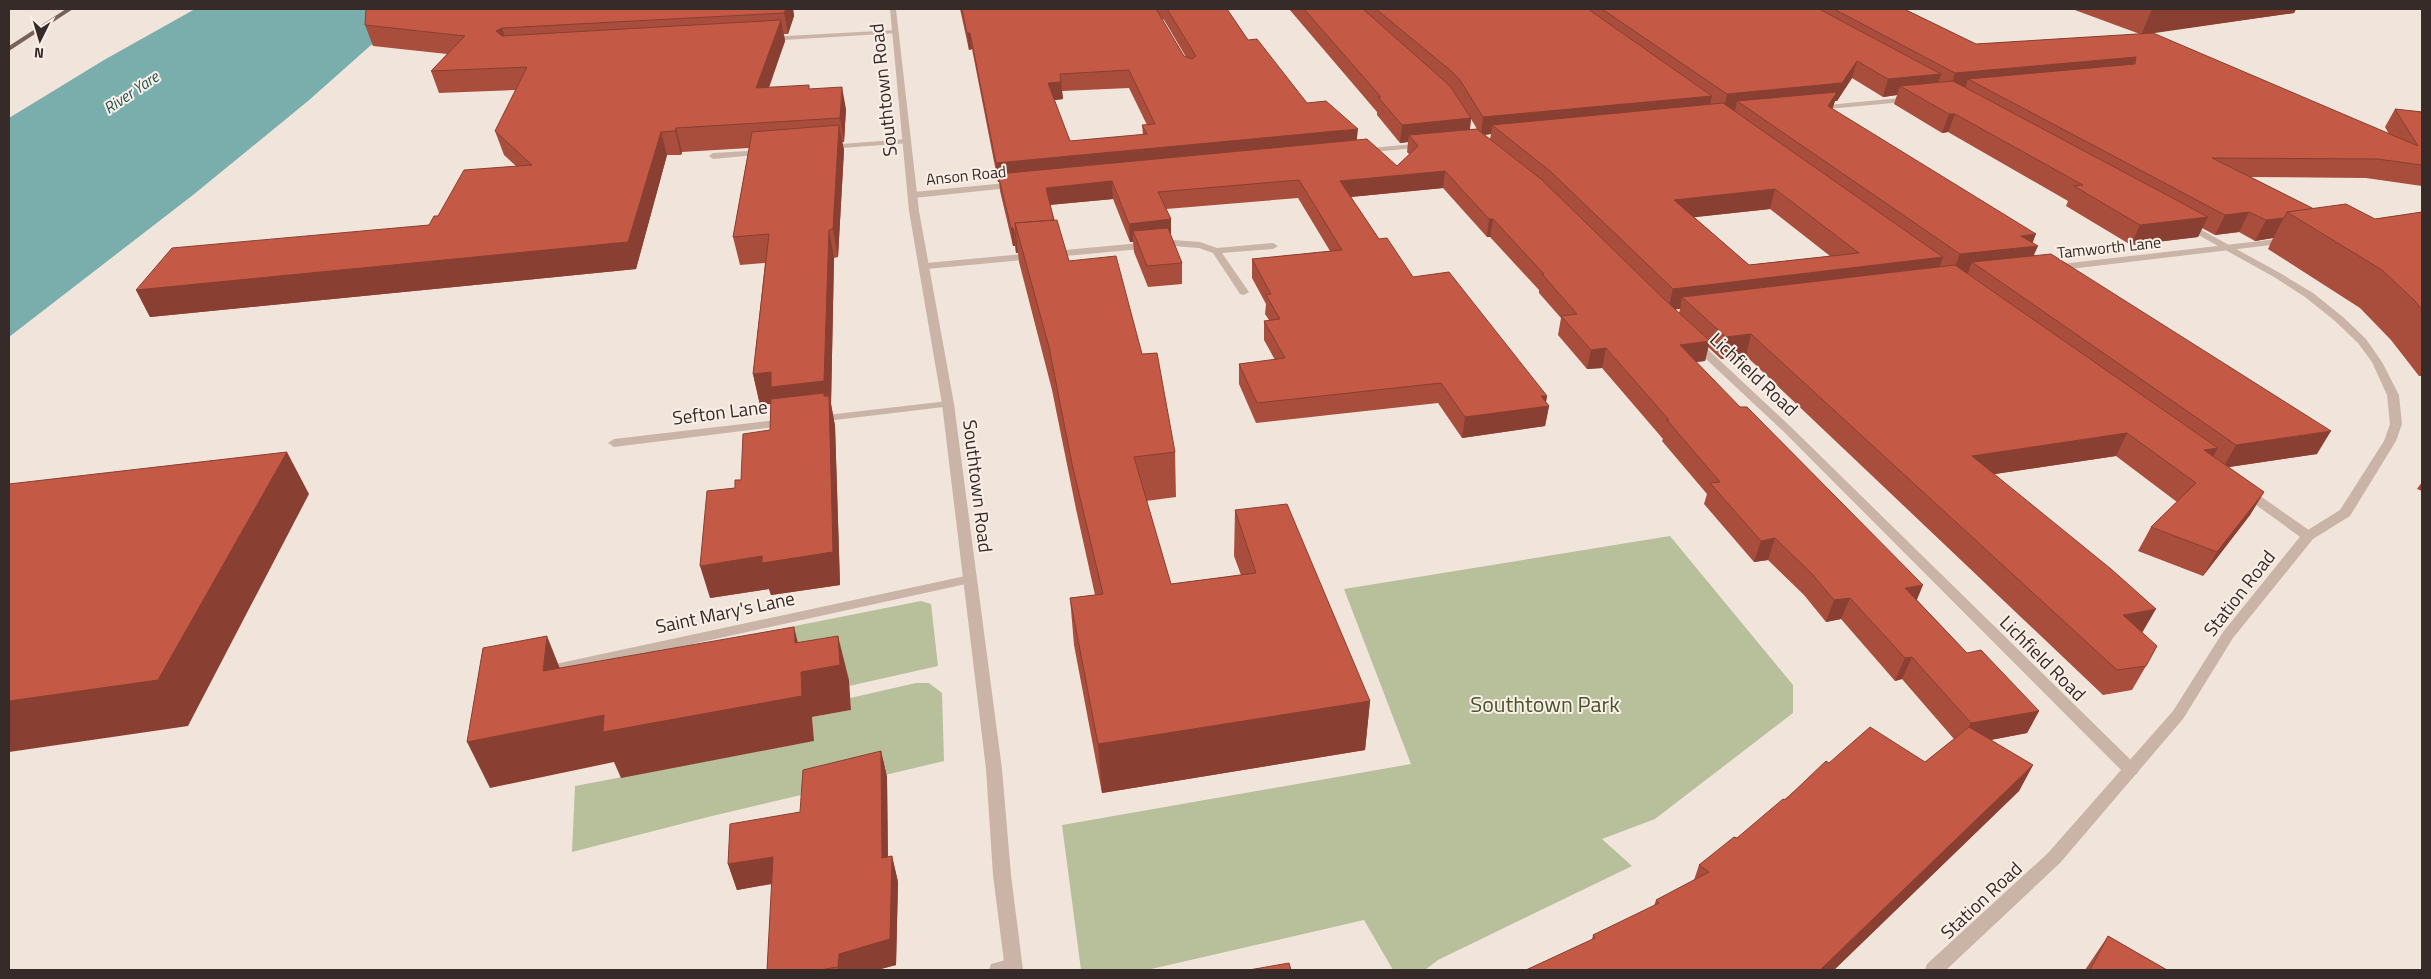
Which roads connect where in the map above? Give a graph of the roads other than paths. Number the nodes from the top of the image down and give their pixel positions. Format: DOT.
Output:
graph roads {
  1 [pos="70,9"];
  2 [pos="893,9"];
  3 [pos="896,32"];
  4 [pos="761,39"];
  5 [pos="9,49"];
  6 [pos="1920,98"];
  7 [pos="1811,109"];
  8 [pos="907,142"];
  9 [pos="1438,143"];
  10 [pos="822,148"];
  11 [pos="775,151"];
  12 [pos="1348,152"];
  13 [pos="713,156"];
  14 [pos="1024,184"];
  15 [pos="914,195"];
  16 [pos="2180,221"];
  17 [pos="2297,239"];
  18 [pos="1273,246"];
  19 [pos="2230,249"];
  20 [pos="1216,251"];
  21 [pos="926,266"];
  22 [pos="2044,269"];
  23 [pos="1244,292"];
  24 [pos="1686,335"];
  25 [pos="948,404"];
  26 [pos="614,443"];
  27 [pos="2237,484"];
  28 [pos="2308,536"];
  29 [pos="970,579"];
  30 [pos="545,672"];
  31 [pos="2131,770"];
  32 [pos="1008,969"];
  33 [pos="1934,970"];
  1 -- 5 [label="main road"];
  2 -- 3 [label="street, Southtown Road"];
  3 -- 4 [label="street"];
  3 -- 8 [label="street, Southtown Road"];
  6 -- 7 [label="street"];
  8 -- 10 [label="street"];
  8 -- 15 [label="street, Southtown Road"];
  9 -- 12 [label="street"];
  11 -- 13 [label="street"];
  14 -- 15 [label="street, Anson Road"];
  15 -- 21 [label="street, Southtown Road"];
  16 -- 19 [label="street, Station Road"];
  17 -- 19 [label="street, Tamworth Lane"];
  18 -- 20 [label="street"];
  19 -- 22 [label="street, Tamworth Lane"];
  19 -- 28 [label="street, Station Road"];
  20 -- 21 [label="street"];
  20 -- 23 [label="street"];
  21 -- 25 [label="street, Southtown Road"];
  24 -- 31 [label="street, Lichfield Road"];
  25 -- 26 [label="street, Sefton Lane"];
  25 -- 29 [label="street, Southtown Road"];
  27 -- 28 [label="street"];
  28 -- 31 [label="street, Station Road"];
  29 -- 30 [label="street, Saint Mary's Lane"];
  29 -- 32 [label="street, Southtown Road"];
  31 -- 33 [label="street, Station Road"];
}
